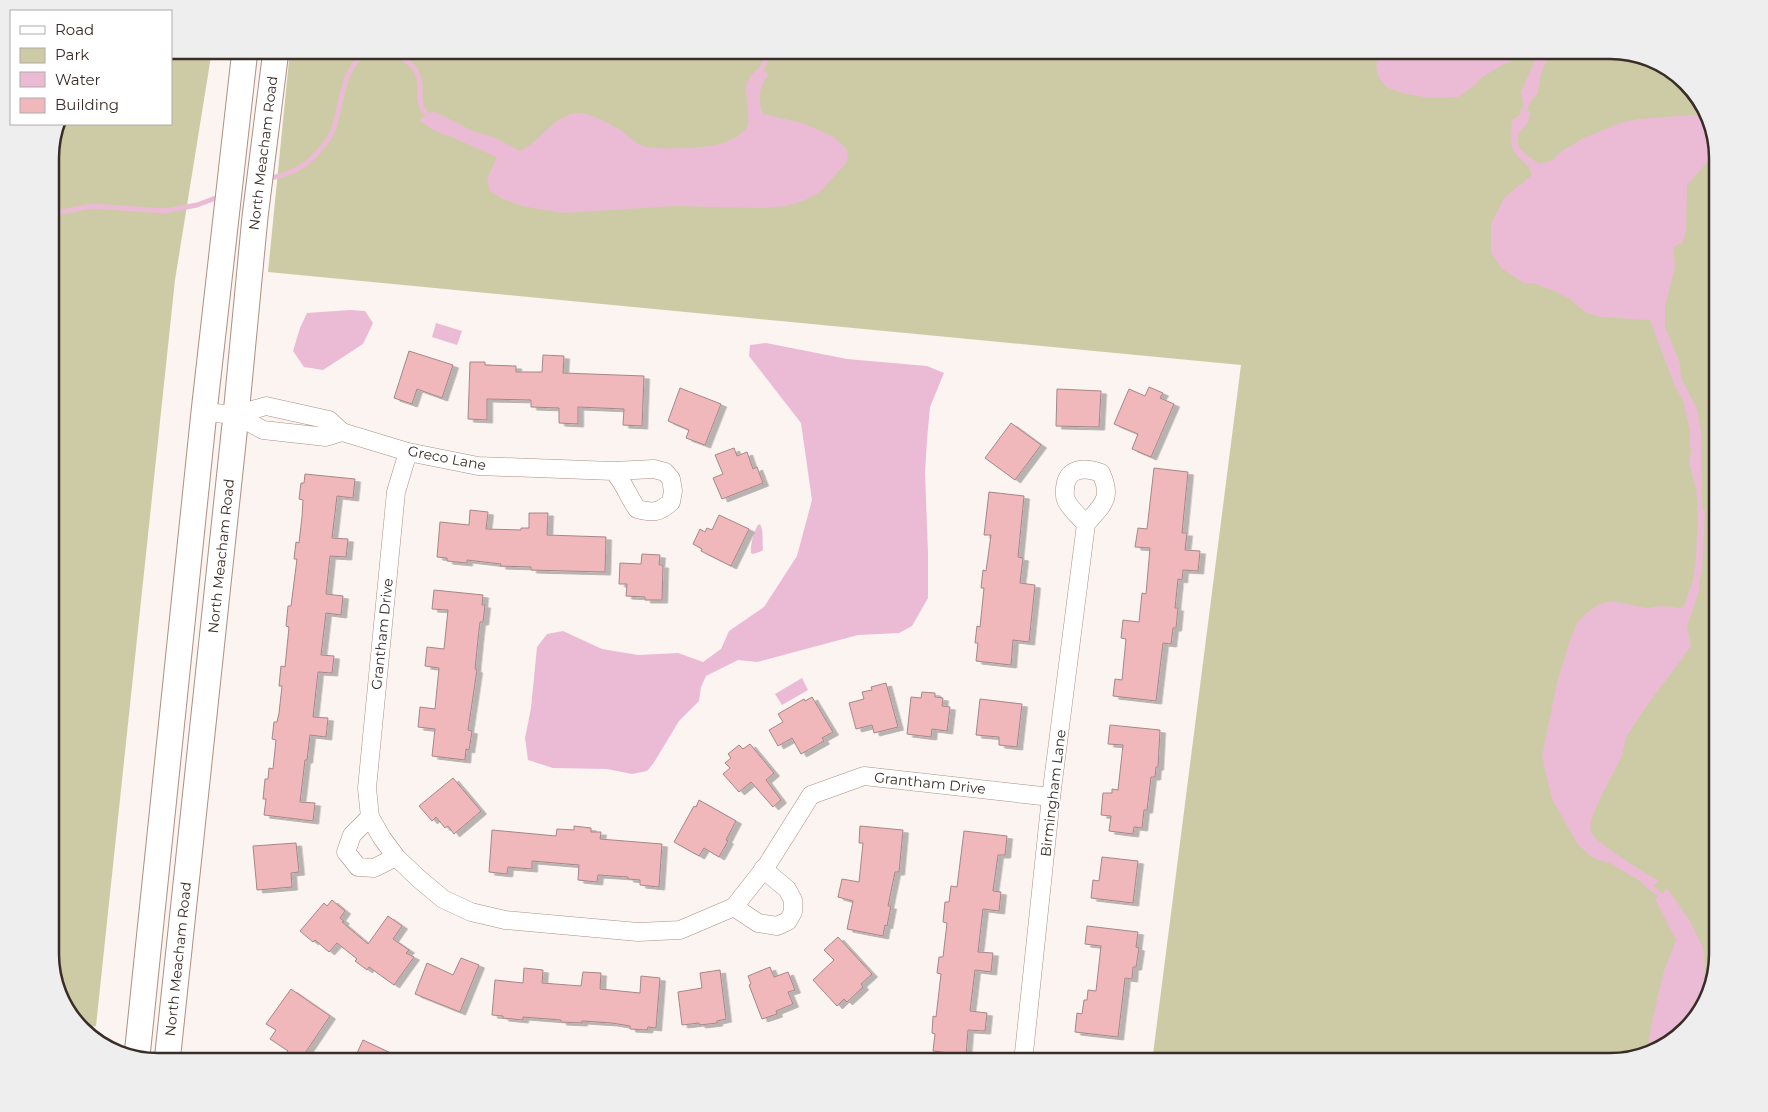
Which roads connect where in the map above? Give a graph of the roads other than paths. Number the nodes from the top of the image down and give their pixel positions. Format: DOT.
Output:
graph roads {
  1 [pos="244,59"];
  2 [pos="275,59"];
  3 [pos="204,412"];
  4 [pos="236,415"];
  5 [pos="342,432"];
  6 [pos="408,452"];
  7 [pos="613,471"];
  8 [pos="1086,524"];
  9 [pos="1052,797"];
  10 [pos="370,817"];
  11 [pos="396,857"];
  12 [pos="763,870"];
  13 [pos="734,907"];
  14 [pos="138,1051"];
  15 [pos="167,1053"];
  16 [pos="1024,1053"];
  1 -- 3 [label="main road, North Meacham Road"];
  2 -- 4 [label="main road, North Meacham Road"];
  3 -- 4 [label="street"];
  3 -- 14 [label="main road, North Meacham Road"];
  4 -- 5 [label="street, Greco Lane"];
  4 -- 5 [label="street, Greco Lane"];
  4 -- 15 [label="main road, North Meacham Road"];
  5 -- 6 [label="street, Greco Lane"];
  6 -- 7 [label="street, Greco Lane"];
  6 -- 10 [label="street, Grantham Drive"];
  8 -- 9 [label="street, Birmingham Lane"];
  9 -- 12 [label="street, Grantham Drive"];
  9 -- 16 [label="street, Birmingham Lane"];
  10 -- 11 [label="street, Grantham Drive"];
  10 -- 11 [label="street"];
  11 -- 13 [label="street, Grantham Drive"];
  12 -- 13 [label="street, Grantham Drive"];
  12 -- 13 [label="street"];
}
